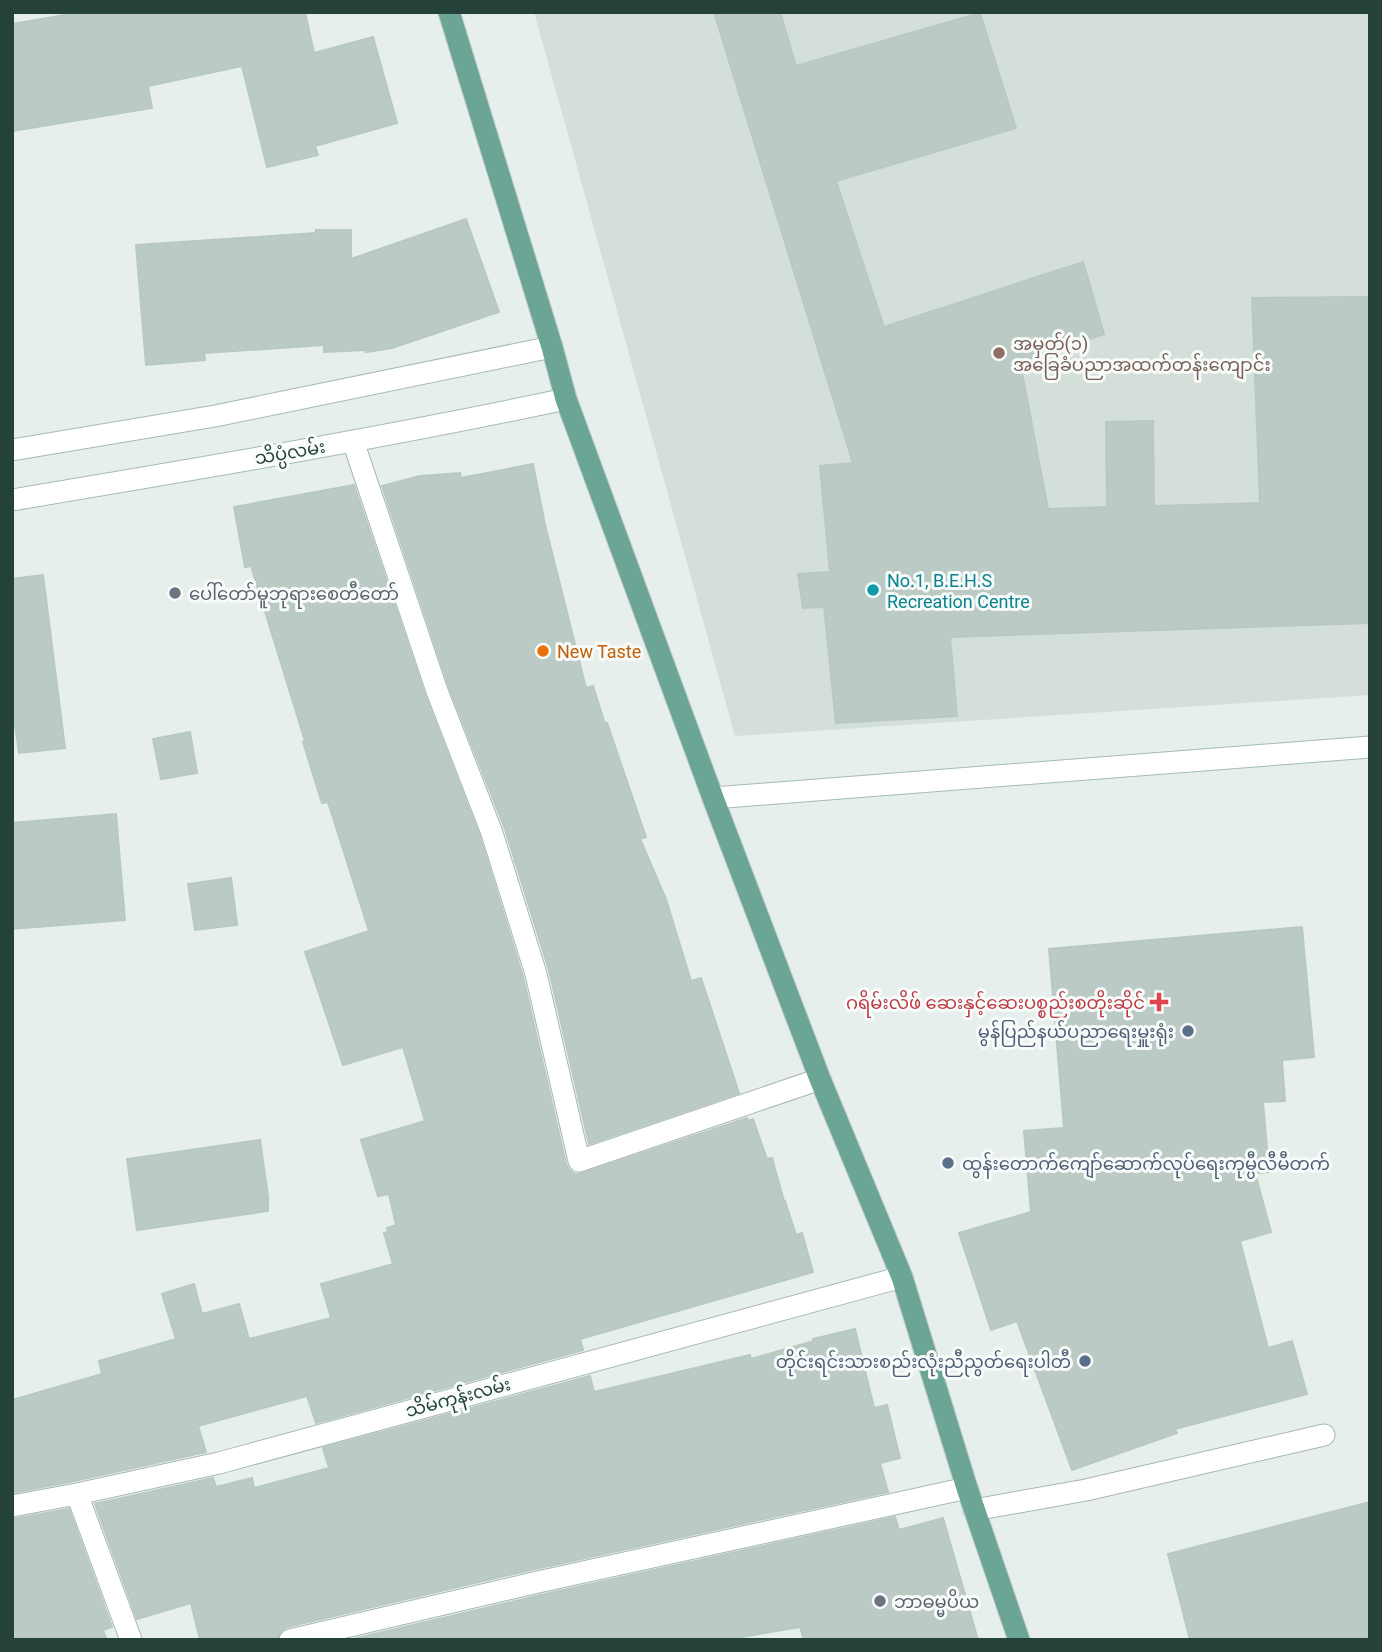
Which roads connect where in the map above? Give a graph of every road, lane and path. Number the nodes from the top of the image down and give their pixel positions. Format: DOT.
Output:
graph roads {
  1 [pos="449,12"];
  2 [pos="552,347"];
  3 [pos="566,399"];
  4 [pos="354,441"];
  5 [pos="12,450"];
  6 [pos="12,500"];
  7 [pos="1370,747"];
  8 [pos="713,798"];
  9 [pos="820,1079"];
  10 [pos="902,1277"];
  11 [pos="1324,1435"];
  12 [pos="967,1488"];
  13 [pos="77,1494"];
  14 [pos="12,1506"];
  15 [pos="974,1510"];
  16 [pos="131,1640"];
  17 [pos="290,1640"];
  18 [pos="1019,1640"];
  1 -- 2 [label="main road"];
  2 -- 3 [label="main road"];
  2 -- 5 [label="street"];
  3 -- 4 [label="street, သိပ္ပံလမ်း"];
  3 -- 8 [label="main road"];
  4 -- 6 [label="street, သိပ္ပံလမ်း"];
  4 -- 9 [label="street"];
  7 -- 8 [label="street"];
  8 -- 9 [label="main road"];
  9 -- 10 [label="main road"];
  10 -- 12 [label="main road"];
  10 -- 13 [label="street, သိမ်ကုန်းလမ်း"];
  11 -- 15 [label="street"];
  12 -- 15 [label="main road"];
  12 -- 17 [label="street"];
  13 -- 14 [label="street, သိမ်ကုန်းလမ်း"];
  13 -- 16 [label="street"];
  15 -- 18 [label="main road"];
}
